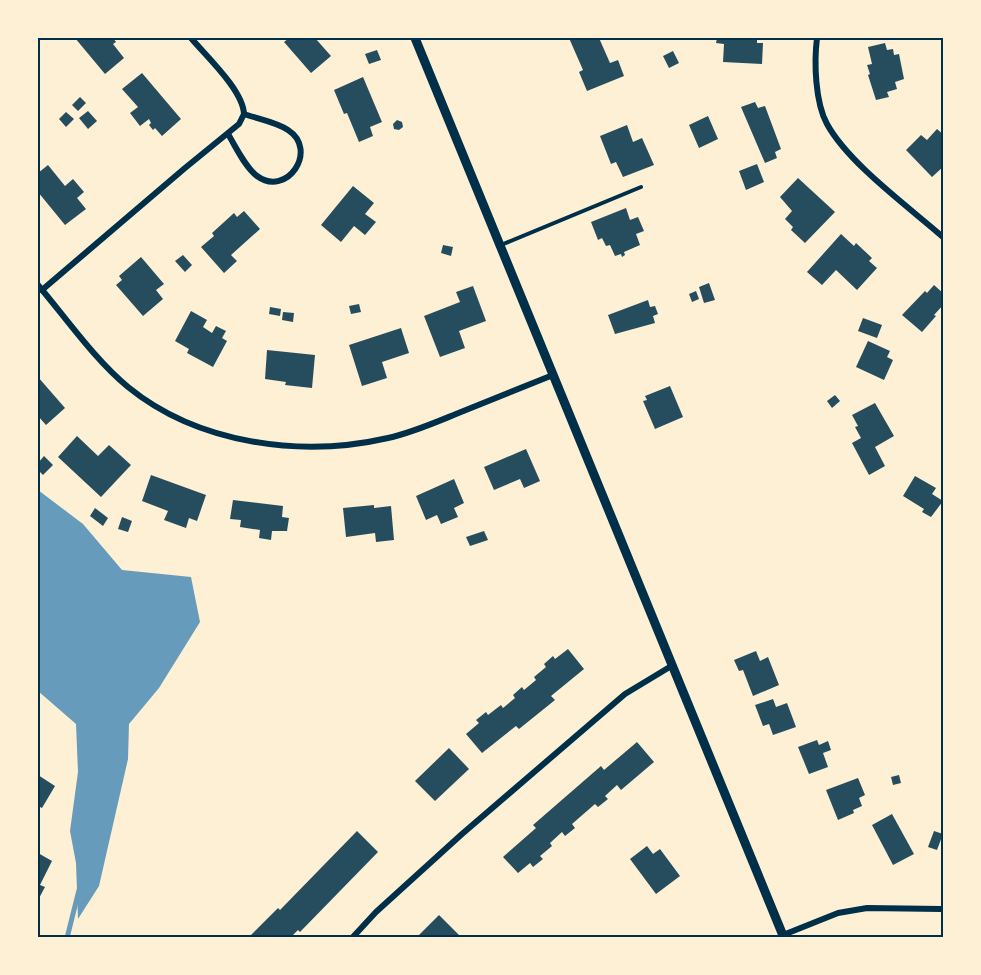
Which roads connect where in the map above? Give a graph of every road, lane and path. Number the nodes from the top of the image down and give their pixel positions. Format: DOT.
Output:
graph roads {
  1 [pos="191,38"];
  2 [pos="415,38"];
  3 [pos="817,38"];
  4 [pos="244,114"];
  5 [pos="228,134"];
  6 [pos="641,187"];
  7 [pos="944,238"];
  8 [pos="500,246"];
  9 [pos="40,288"];
  10 [pos="554,375"];
  11 [pos="673,665"];
  12 [pos="941,909"];
  13 [pos="784,936"];
  14 [pos="352,938"];
  1 -- 4 [label="street"];
  2 -- 8 [label="street"];
  3 -- 7 [label="street"];
  4 -- 5 [label="street"];
  4 -- 5 [label="street"];
  5 -- 9 [label="street"];
  6 -- 8 [label="lane"];
  8 -- 10 [label="street"];
  9 -- 10 [label="street"];
  10 -- 11 [label="street"];
  11 -- 13 [label="street"];
  11 -- 14 [label="street"];
  12 -- 13 [label="street"];
}
